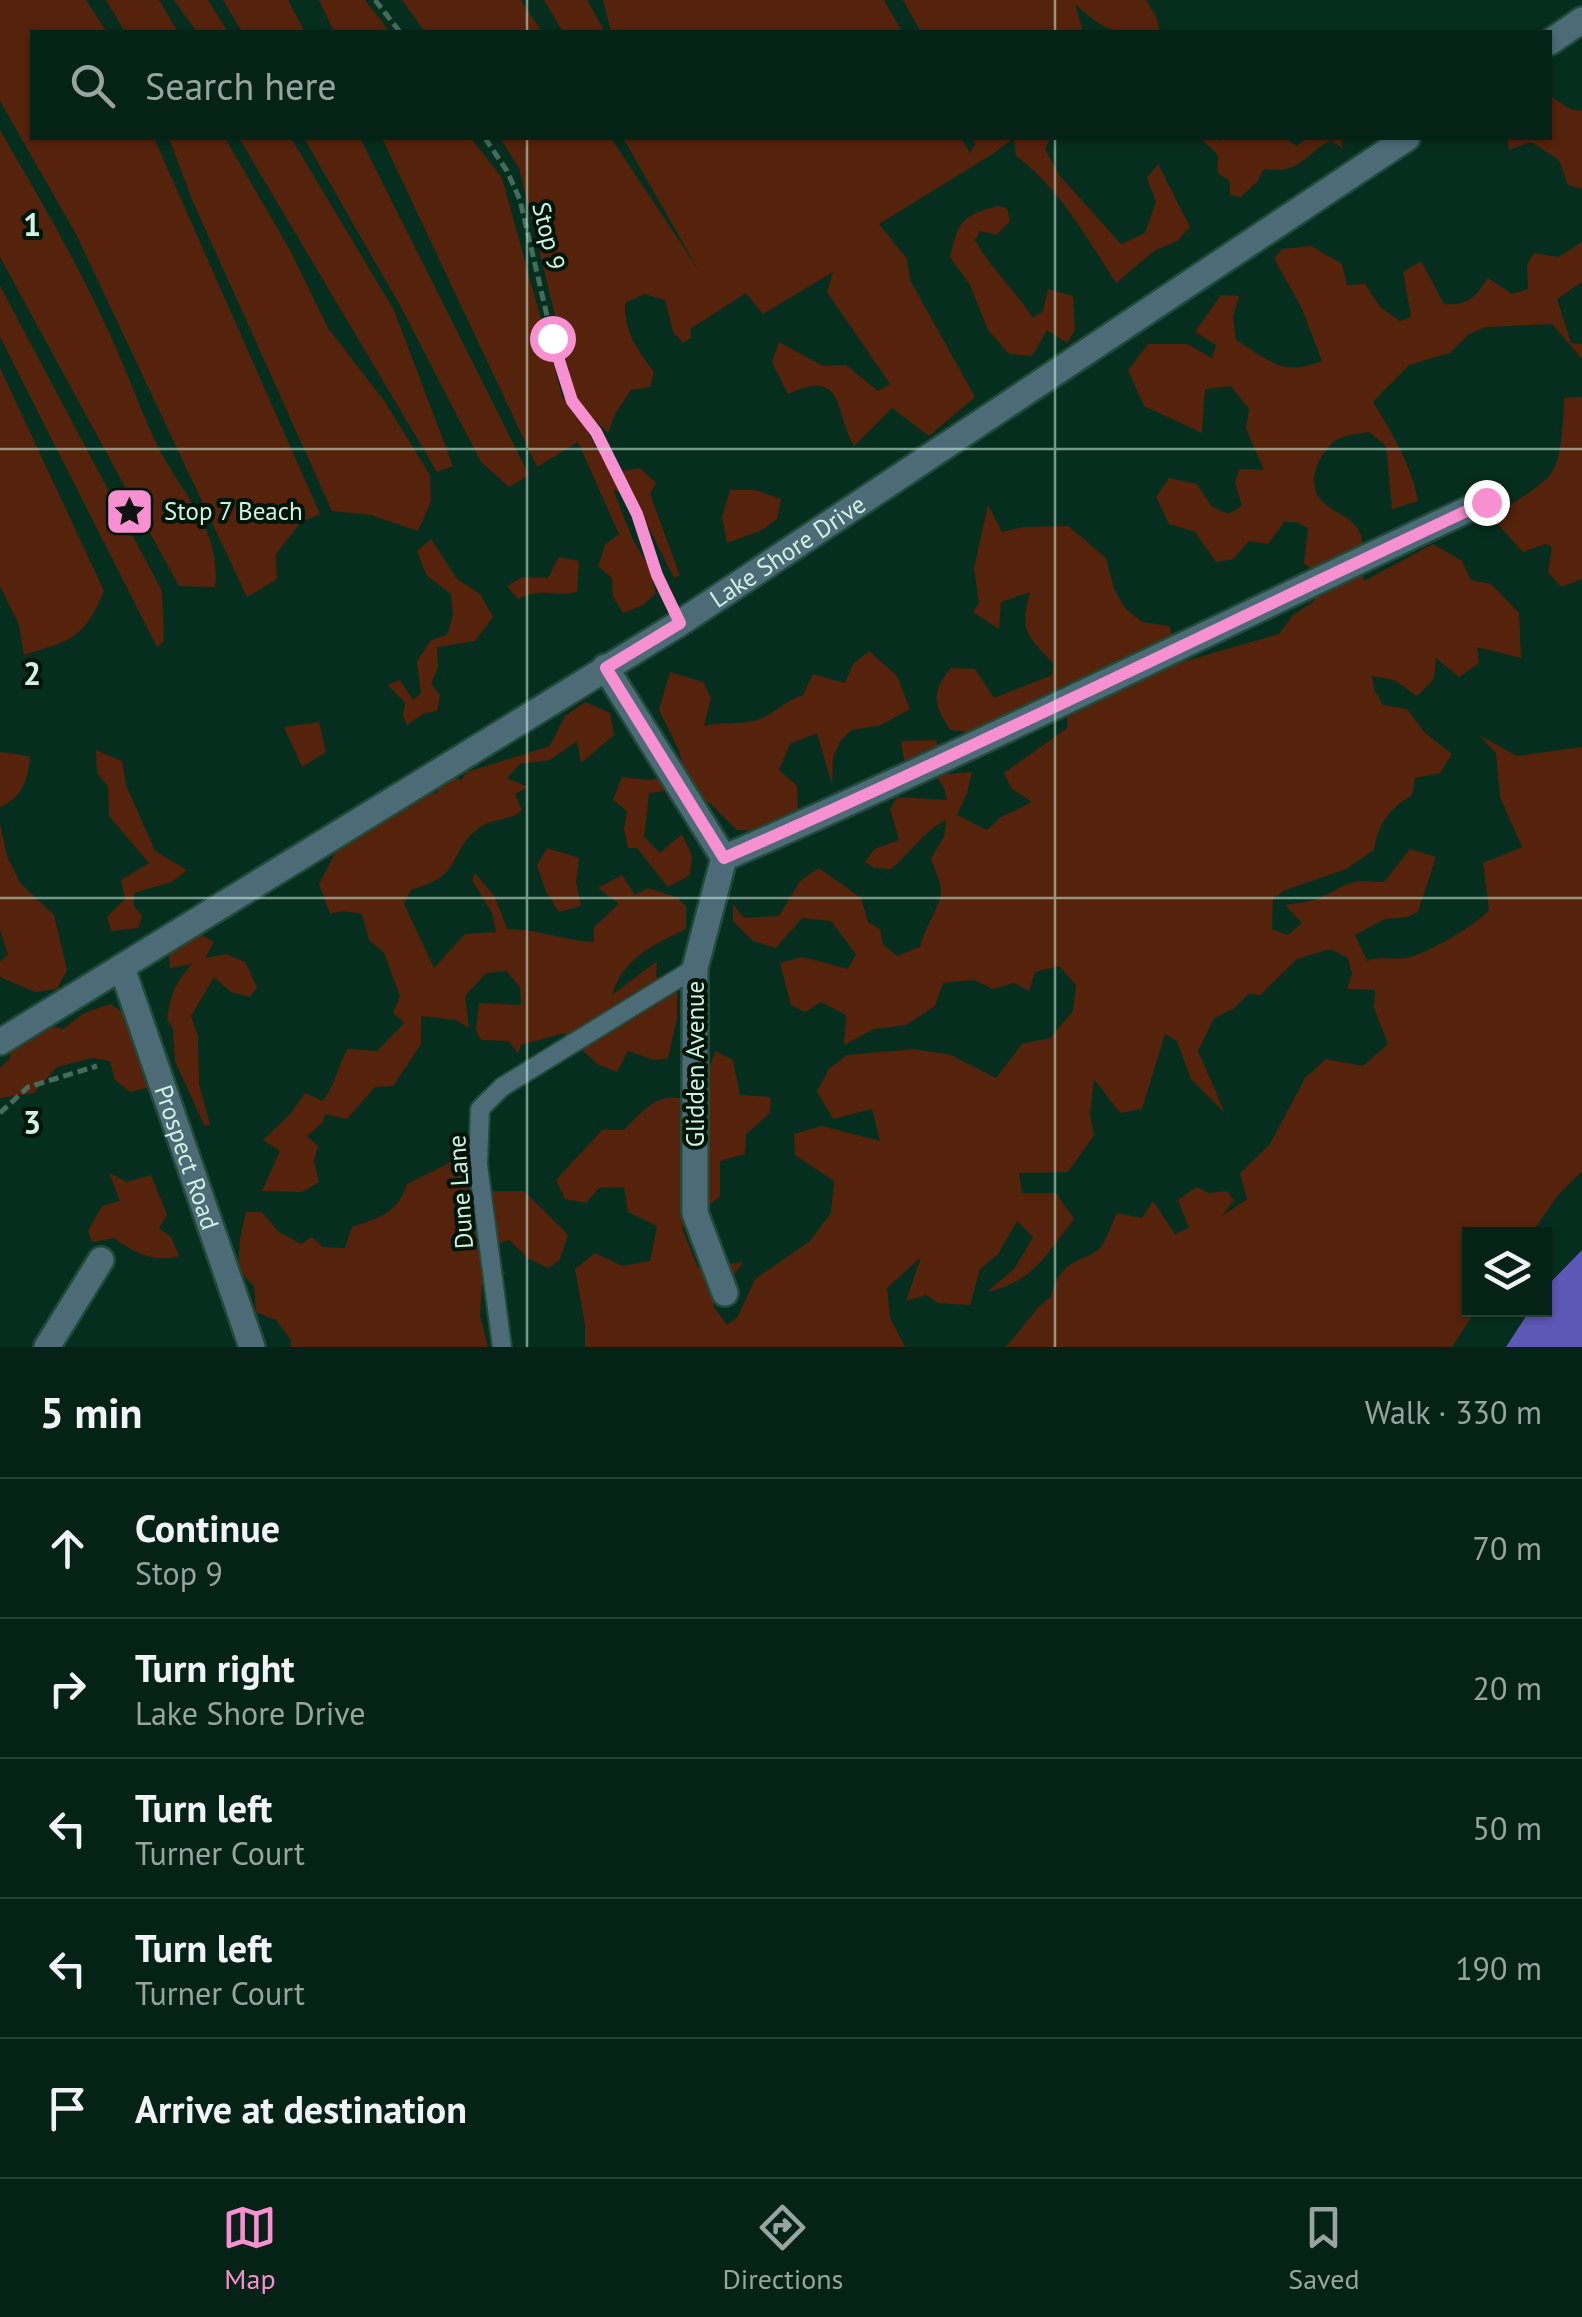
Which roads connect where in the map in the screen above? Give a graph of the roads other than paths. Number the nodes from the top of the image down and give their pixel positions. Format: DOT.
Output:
graph roads {
  1 [pos="1582,20"];
  2 [pos="1552,41"];
  3 [pos="1404,140"];
  4 [pos="1486,502"];
  5 [pos="606,668"];
  6 [pos="724,858"];
  7 [pos="122,968"];
  8 [pos="694,968"];
  9 [pos="0,1042"];
  10 [pos="100,1260"];
  11 [pos="725,1293"];
  12 [pos="47,1347"];
  13 [pos="252,1347"];
  14 [pos="502,1347"];
  1 -- 2 [label="street"];
  3 -- 5 [label="street, Lake Shore Drive"];
  4 -- 6 [label="street"];
  5 -- 6 [label="street"];
  5 -- 7 [label="street, Lake Shore Drive"];
  6 -- 8 [label="street, Glidden Avenue"];
  7 -- 9 [label="street, Lake Shore Drive"];
  7 -- 13 [label="street, Prospect Road"];
  8 -- 11 [label="street, Glidden Avenue"];
  8 -- 14 [label="lane, Dune Lane"];
  10 -- 12 [label="street"];
}
